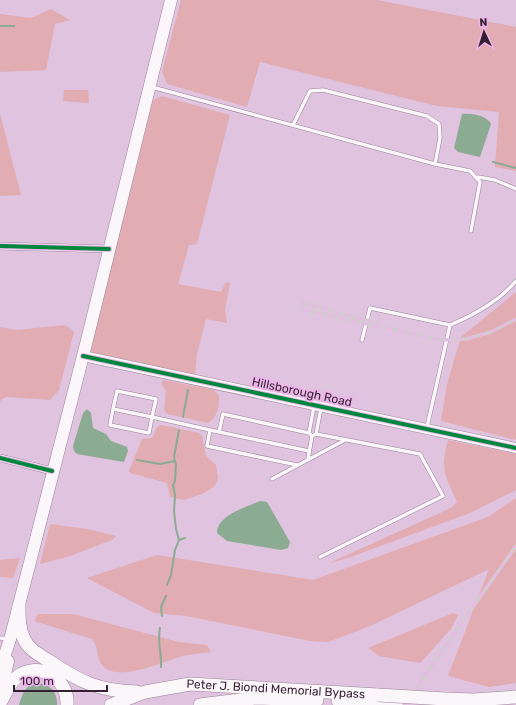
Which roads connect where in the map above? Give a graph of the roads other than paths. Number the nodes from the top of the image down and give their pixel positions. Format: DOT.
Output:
graph roads {
  1 [pos="171,0"];
  2 [pos="149,86"];
  3 [pos="294,125"];
  4 [pos="435,164"];
  5 [pos="478,177"];
  6 [pos="516,189"];
  7 [pos="472,231"];
  8 [pos="0,246"];
  9 [pos="109,249"];
  10 [pos="516,281"];
  11 [pos="450,325"];
  12 [pos="362,340"];
  13 [pos="83,356"];
  14 [pos="318,405"];
  15 [pos="113,409"];
  16 [pos="152,417"];
  17 [pos="427,428"];
  18 [pos="210,430"];
  19 [pos="219,432"];
  20 [pos="312,434"];
  21 [pos="344,440"];
  22 [pos="516,448"];
  23 [pos="309,451"];
  24 [pos="0,458"];
  25 [pos="308,459"];
  26 [pos="297,465"];
  27 [pos="52,471"];
  28 [pos="272,478"];
  29 [pos="320,557"];
  30 [pos="18,606"];
  31 [pos="7,638"];
  32 [pos="1,662"];
  33 [pos="145,692"];
  34 [pos="0,696"];
  35 [pos="516,697"];
  36 [pos="376,699"];
  37 [pos="0,703"];
  38 [pos="67,705"];
  39 [pos="111,705"];
  40 [pos="200,705"];
  41 [pos="397,705"];
  1 -- 2 [label="main road"];
  2 -- 3 [label="lane"];
  2 -- 9 [label="main road"];
  3 -- 4 [label="lane"];
  3 -- 4 [label="lane"];
  4 -- 5 [label="lane"];
  5 -- 6 [label="lane"];
  5 -- 7 [label="lane"];
  8 -- 9 [label="street"];
  9 -- 13 [label="main road"];
  10 -- 11 [label="lane"];
  11 -- 12 [label="lane"];
  11 -- 17 [label="lane"];
  13 -- 14 [label="street, Hillsborough Road"];
  13 -- 27 [label="main road"];
  14 -- 17 [label="street, Hillsborough Road"];
  14 -- 20 [label="lane"];
  14 -- 20 [label="lane"];
  15 -- 16 [label="lane"];
  15 -- 16 [label="lane"];
  15 -- 16 [label="lane"];
  16 -- 18 [label="lane"];
  17 -- 22 [label="street, Hillsborough Road"];
  18 -- 19 [label="lane"];
  18 -- 26 [label="lane"];
  19 -- 20 [label="lane"];
  19 -- 23 [label="lane"];
  20 -- 21 [label="lane"];
  20 -- 23 [label="lane"];
  21 -- 25 [label="lane"];
  21 -- 29 [label="lane"];
  23 -- 25 [label="lane"];
  24 -- 27 [label="street"];
  25 -- 26 [label="lane"];
  26 -- 28 [label="lane"];
  27 -- 30 [label="main road"];
  30 -- 31 [label="main road"];
  30 -- 33 [label="highway"];
  31 -- 32 [label="main road"];
  31 -- 34 [label="main road"];
  33 -- 36 [label="highway, Peter J. Biondi Memorial Bypass"];
  33 -- 39 [label="highway, Peter J. Biondi Memorial Bypass"];
  35 -- 36 [label="highway, Peter J. Biondi Memorial Bypass, bridge"];
  36 -- 40 [label="highway, Peter J. Biondi Memorial Bypass"];
  36 -- 41 [label="highway, Peter J. Biondi Memorial Bypass"];
  37 -- 38 [label="highway"];
}
